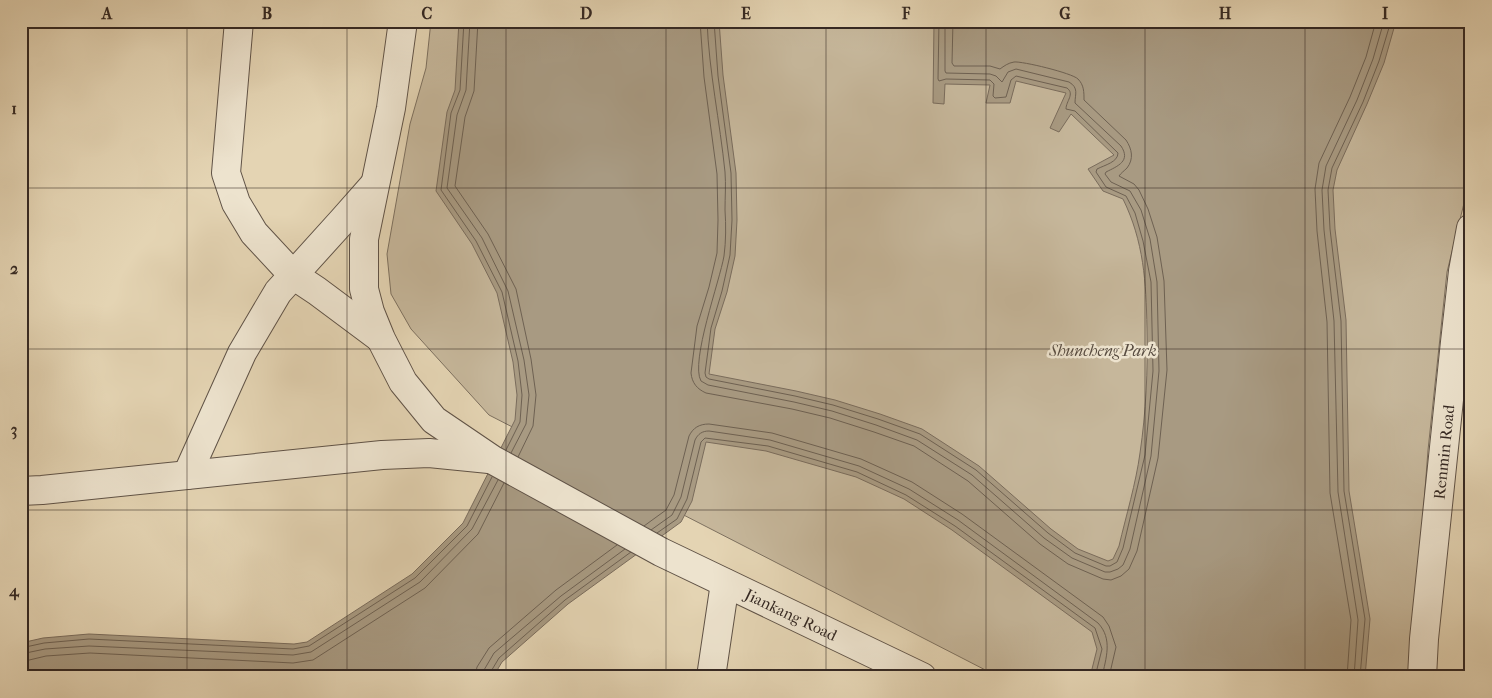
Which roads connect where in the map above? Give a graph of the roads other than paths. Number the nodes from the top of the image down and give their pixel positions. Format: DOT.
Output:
graph roads {
  1 [pos="239,21"];
  2 [pos="403,21"];
  3 [pos="375,183"];
  4 [pos="1471,228"];
  5 [pos="292,275"];
  6 [pos="382,339"];
  7 [pos="493,460"];
  8 [pos="186,475"];
  9 [pos="21,490"];
  10 [pos="725,583"];
  11 [pos="711,677"];
  12 [pos="922,677"];
  13 [pos="1422,677"];
  1 -- 5 [label="street"];
  2 -- 3 [label="street, Jiankang Road"];
  3 -- 5 [label="street"];
  3 -- 6 [label="street, Jiankang Road"];
  4 -- 13 [label="street, Renmin Road"];
  5 -- 6 [label="street"];
  5 -- 8 [label="street"];
  6 -- 7 [label="street, Jiankang Road"];
  7 -- 8 [label="street"];
  7 -- 10 [label="street, Jiankang Road"];
  8 -- 9 [label="street"];
  10 -- 11 [label="street"];
  10 -- 12 [label="street, Jiankang Road"];
}
